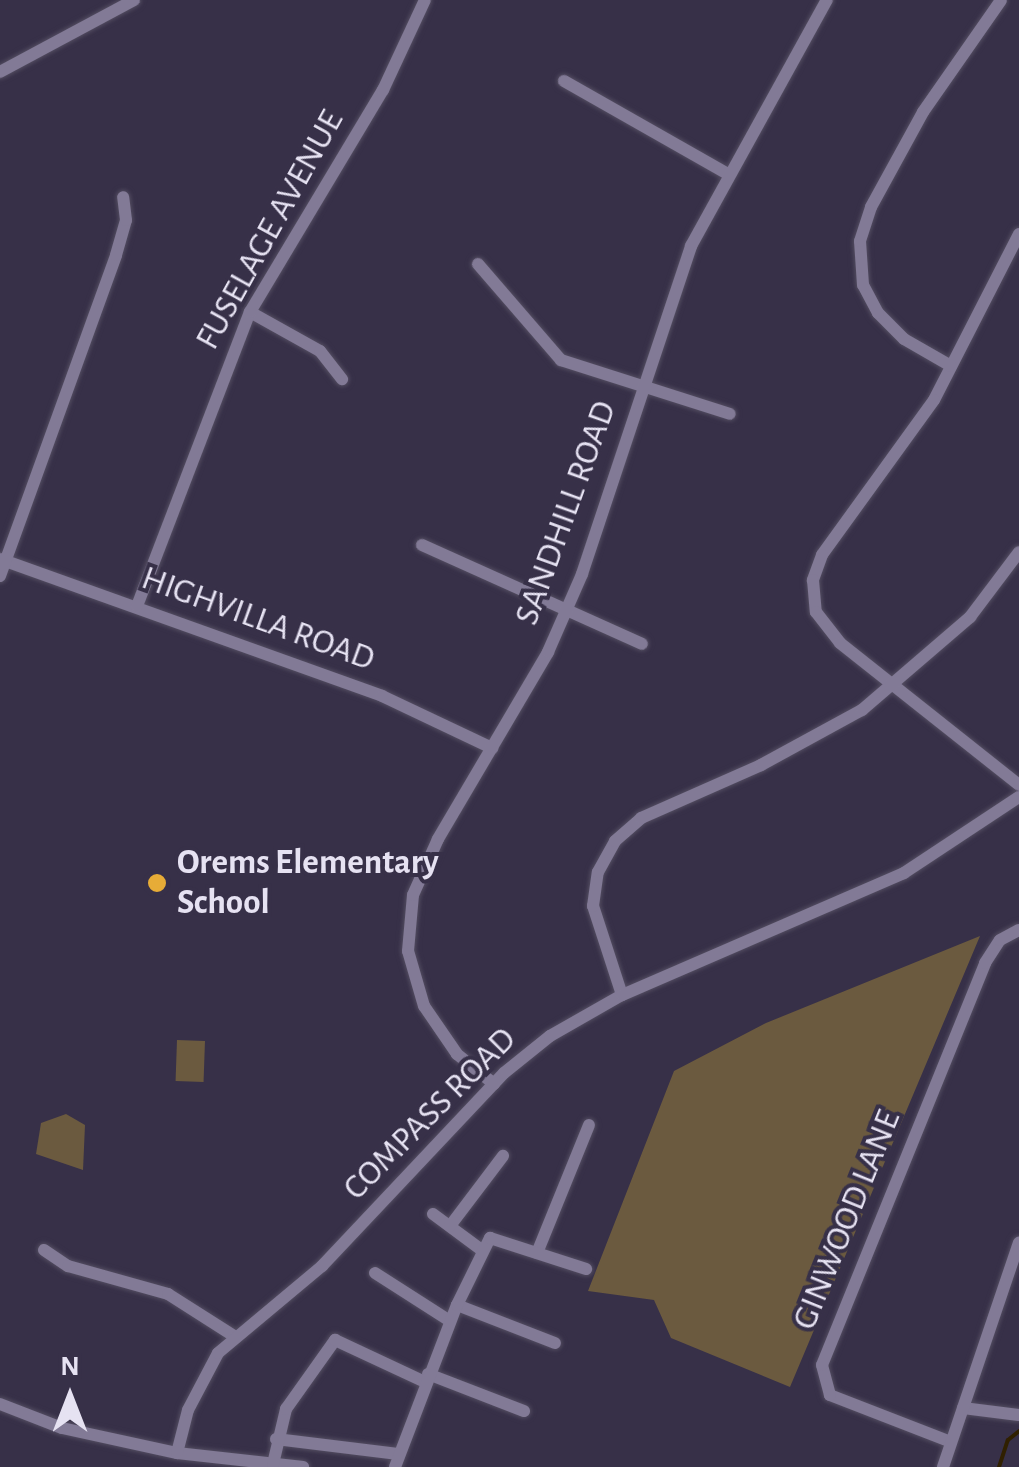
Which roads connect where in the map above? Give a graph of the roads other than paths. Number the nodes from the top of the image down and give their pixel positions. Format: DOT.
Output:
graph roads {
  1 [pos="134,0"];
  2 [pos="425,0"];
  3 [pos="827,0"];
  4 [pos="1002,0"];
  5 [pos="0,72"];
  6 [pos="564,80"];
  7 [pos="728,174"];
  8 [pos="123,197"];
  9 [pos="1019,234"];
  10 [pos="478,264"];
  11 [pos="250,312"];
  12 [pos="951,366"];
  13 [pos="342,378"];
  14 [pos="642,388"];
  15 [pos="730,414"];
  16 [pos="422,545"];
  17 [pos="1019,552"];
  18 [pos="3,559"];
  19 [pos="0,576"];
  20 [pos="137,606"];
  21 [pos="566,610"];
  22 [pos="642,644"];
  23 [pos="894,686"];
  24 [pos="492,748"];
  25 [pos="1019,784"];
  26 [pos="1019,797"];
  27 [pos="1019,930"];
  28 [pos="622,996"];
  29 [pos="494,1084"];
  30 [pos="589,1125"];
  31 [pos="502,1156"];
  32 [pos="434,1214"];
  33 [pos="450,1226"];
  34 [pos="1019,1242"];
  35 [pos="44,1250"];
  36 [pos="483,1250"];
  37 [pos="537,1253"];
  38 [pos="586,1269"];
  39 [pos="375,1273"];
  40 [pos="457,1304"];
  41 [pos="450,1321"];
  42 [pos="234,1336"];
  43 [pos="555,1344"];
  44 [pos="426,1378"];
  45 [pos="0,1404"];
  46 [pos="963,1408"];
  47 [pos="524,1411"];
  48 [pos="1019,1415"];
  49 [pos="276,1439"];
  50 [pos="951,1442"];
  51 [pos="177,1452"];
  52 [pos="396,1461"];
  53 [pos="272,1464"];
  54 [pos="303,1467"];
  55 [pos="943,1467"];
  1 -- 5 [label="street"];
  2 -- 11 [label="street, FUSELAGE AVENUE"];
  3 -- 7 [label="street, SANDHILL ROAD"];
  4 -- 12 [label="street"];
  6 -- 7 [label="street"];
  7 -- 14 [label="street, SANDHILL ROAD"];
  8 -- 18 [label="street"];
  9 -- 12 [label="street"];
  10 -- 14 [label="street"];
  11 -- 13 [label="street"];
  11 -- 20 [label="street, FUSELAGE AVENUE"];
  12 -- 23 [label="street"];
  14 -- 15 [label="street"];
  14 -- 21 [label="street, SANDHILL ROAD"];
  16 -- 21 [label="street"];
  17 -- 23 [label="street"];
  18 -- 19 [label="street"];
  18 -- 20 [label="street, HIGHVILLA ROAD"];
  20 -- 24 [label="street, HIGHVILLA ROAD"];
  21 -- 22 [label="street"];
  21 -- 24 [label="street, SANDHILL ROAD"];
  23 -- 25 [label="street"];
  23 -- 28 [label="street"];
  24 -- 29 [label="street, SANDHILL ROAD"];
  26 -- 28 [label="street, COMPASS ROAD"];
  27 -- 50 [label="street, GINWOOD LANE"];
  28 -- 29 [label="street, COMPASS ROAD"];
  29 -- 42 [label="street, COMPASS ROAD"];
  30 -- 37 [label="street"];
  31 -- 33 [label="street"];
  32 -- 33 [label="street"];
  33 -- 36 [label="street"];
  34 -- 46 [label="street"];
  35 -- 42 [label="street"];
  36 -- 37 [label="street"];
  36 -- 40 [label="street"];
  37 -- 38 [label="street"];
  39 -- 41 [label="street"];
  40 -- 41 [label="street"];
  40 -- 43 [label="street"];
  41 -- 44 [label="street"];
  42 -- 51 [label="street, COMPASS ROAD"];
  44 -- 47 [label="street"];
  44 -- 49 [label="street"];
  44 -- 52 [label="street"];
  45 -- 51 [label="street"];
  46 -- 48 [label="street"];
  46 -- 50 [label="street"];
  49 -- 52 [label="street"];
  49 -- 53 [label="street"];
  50 -- 55 [label="street"];
  51 -- 53 [label="street"];
  53 -- 54 [label="street"];
}
